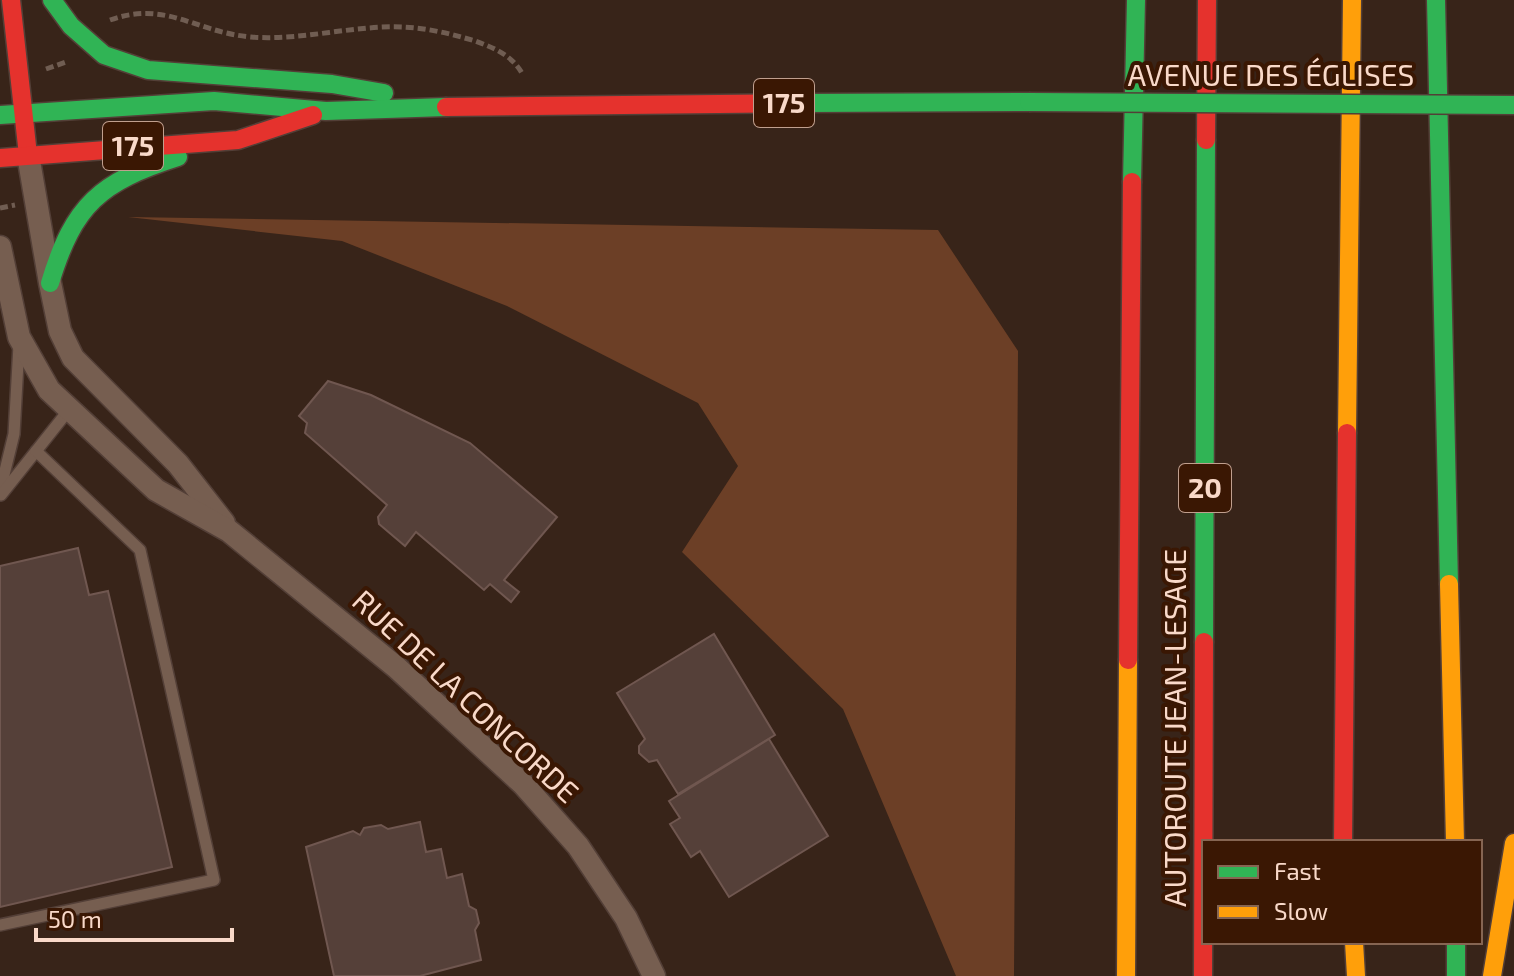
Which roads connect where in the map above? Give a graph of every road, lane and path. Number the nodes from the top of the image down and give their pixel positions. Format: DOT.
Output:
graph roads {
  1 [pos="11,0"];
  2 [pos="52,0"];
  3 [pos="1136,0"];
  4 [pos="1207,0"];
  5 [pos="1352,0"];
  6 [pos="1438,0"];
  7 [pos="99,25"];
  8 [pos="1115,55"];
  9 [pos="74,57"];
  10 [pos="39,70"];
  11 [pos="538,104"];
  12 [pos="1514,105"];
  13 [pos="415,107"];
  14 [pos="326,111"];
  15 [pos="22,113"];
  16 [pos="0,115"];
  17 [pos="238,140"];
  18 [pos="28,155"];
  19 [pos="0,158"];
  20 [pos="0,247"];
  21 [pos="50,283"];
  22 [pos="19,337"];
  23 [pos="1129,353"];
  24 [pos="68,411"];
  25 [pos="36,451"];
  26 [pos="0,494"];
  27 [pos="229,531"];
  28 [pos="1346,721"];
  29 [pos="1204,840"];
  30 [pos="1343,840"];
  31 [pos="1350,840"];
  32 [pos="1455,840"];
  33 [pos="1514,843"];
  34 [pos="0,925"];
  35 [pos="1203,944"];
  36 [pos="1340,944"];
  37 [pos="1354,944"];
  38 [pos="1456,944"];
  39 [pos="654,976"];
  40 [pos="1126,976"];
  41 [pos="1203,976"];
  42 [pos="1339,976"];
  43 [pos="1356,976"];
  44 [pos="1456,976"];
  45 [pos="1492,976"];
  1 -- 15 [label="main road, RUE DE LA CONCORDE"];
  2 -- 13 [label="main road"];
  3 -- 23 [label="main road"];
  4 -- 29 [label="main road, AUTOROUTE JEAN-LESAGE / 20"];
  5 -- 28 [label="main road"];
  6 -- 32 [label="main road"];
  7 -- 11 [label="path"];
  8 -- 23 [label="main road"];
  9 -- 10 [label="path"];
  11 -- 12 [label="main road, AVENUE DES ÉGLISES / 175, bridge"];
  11 -- 13 [label="main road, 175"];
  13 -- 14 [label="main road, 175"];
  14 -- 15 [label="main road, 175"];
  14 -- 17 [label="main road, 175"];
  15 -- 16 [label="main road, 175"];
  15 -- 18 [label="main road, RUE DE LA CONCORDE"];
  17 -- 18 [label="main road, 175"];
  17 -- 21 [label="main road"];
  18 -- 19 [label="main road, 175"];
  18 -- 21 [label="street, RUE DE LA CONCORDE"];
  20 -- 22 [label="street, RUE DE LA CONCORDE"];
  21 -- 27 [label="street, RUE DE LA CONCORDE"];
  22 -- 24 [label="street, RUE DE LA CONCORDE"];
  22 -- 26 [label="lane"];
  23 -- 40 [label="main road"];
  24 -- 25 [label="lane"];
  24 -- 27 [label="street, RUE DE LA CONCORDE"];
  25 -- 26 [label="lane"];
  25 -- 34 [label="lane"];
  27 -- 39 [label="street, RUE DE LA CONCORDE"];
  28 -- 30 [label="main road"];
  28 -- 31 [label="main road"];
  33 -- 45 [label="main road"];
  35 -- 41 [label="main road, AUTOROUTE JEAN-LESAGE / 20"];
  36 -- 42 [label="main road"];
  37 -- 43 [label="main road"];
  38 -- 44 [label="main road"];
}
